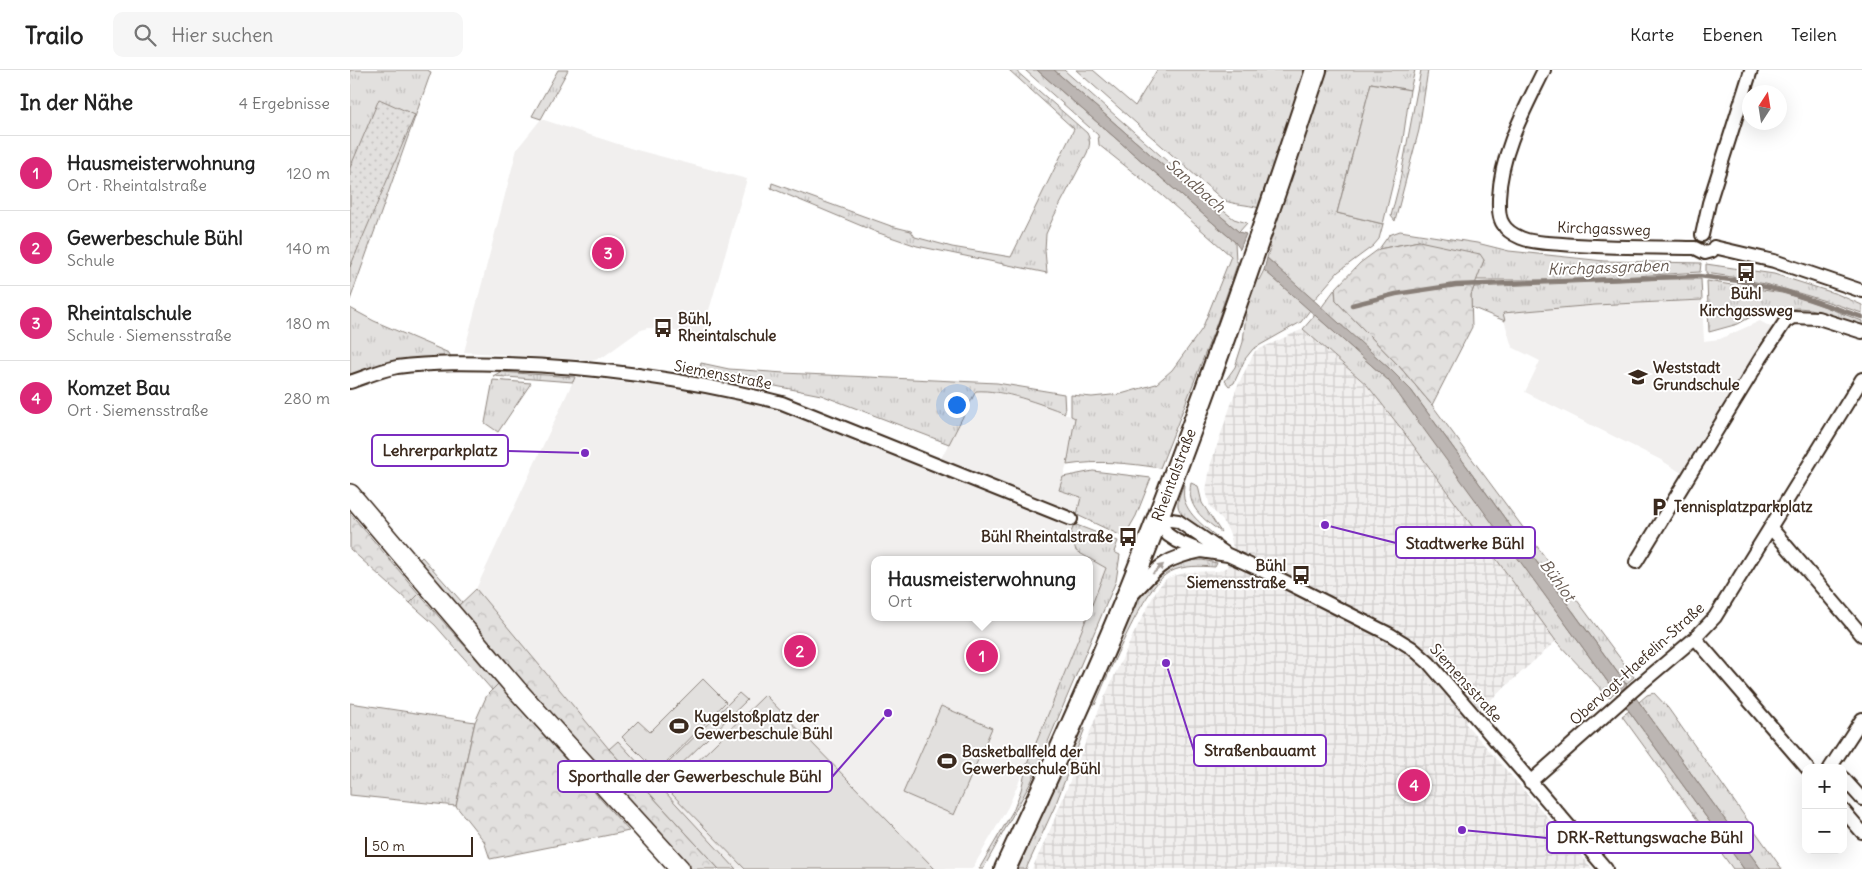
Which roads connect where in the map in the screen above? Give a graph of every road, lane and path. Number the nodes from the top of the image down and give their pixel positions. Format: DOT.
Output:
graph roads {
  1 [pos="1316,70"];
  2 [pos="1544,70"];
  3 [pos="1751,70"];
  4 [pos="1702,235"];
  5 [pos="1714,247"];
  6 [pos="1695,248"];
  7 [pos="1862,291"];
  8 [pos="1862,332"];
  9 [pos="1862,380"];
  10 [pos="350,382"];
  11 [pos="350,494"];
  12 [pos="1157,518"];
  13 [pos="1071,519"];
  14 [pos="1772,528"];
  15 [pos="1201,551"];
  16 [pos="1228,555"];
  17 [pos="1636,562"];
  18 [pos="1124,603"];
  19 [pos="1862,635"];
  20 [pos="1695,638"];
  21 [pos="1862,719"];
  22 [pos="1804,764"];
  23 [pos="1834,764"];
  24 [pos="1530,782"];
  25 [pos="1847,783"];
  26 [pos="1862,800"];
  27 [pos="1847,815"];
  28 [pos="1862,832"];
  29 [pos="680,869"];
  30 [pos="1005,869"];
  31 [pos="1606,869"];
  1 -- 12 [label="main road, Rheintalstraße"];
  2 -- 6 [label="street, Kirchgassweg"];
  3 -- 4 [label="street"];
  4 -- 5 [label="street"];
  4 -- 6 [label="street"];
  5 -- 6 [label="street, Kirchgassweg"];
  5 -- 7 [label="street, Kirchgassweg"];
  8 -- 17 [label="street"];
  9 -- 14 [label="street, Obervogt-Haefelin-Straße"];
  10 -- 13 [label="street, Siemensstraße"];
  11 -- 29 [label="street"];
  12 -- 15 [label="street, Siemensstraße"];
  12 -- 16 [label="street"];
  12 -- 18 [label="main road, Rheintalstraße"];
  14 -- 19 [label="street"];
  14 -- 20 [label="street, Obervogt-Haefelin-Straße"];
  15 -- 16 [label="street, Siemensstraße"];
  18 -- 15 [label="street, one-way"];
  16 -- 24 [label="street, Siemensstraße"];
  18 -- 30 [label="main road, Rheintalstraße"];
  20 -- 22 [label="street"];
  20 -- 24 [label="street, Obervogt-Haefelin-Straße"];
  21 -- 23 [label="street"];
  24 -- 31 [label="street, Siemensstraße"];
  25 -- 26 [label="street"];
  27 -- 28 [label="street"];
}
